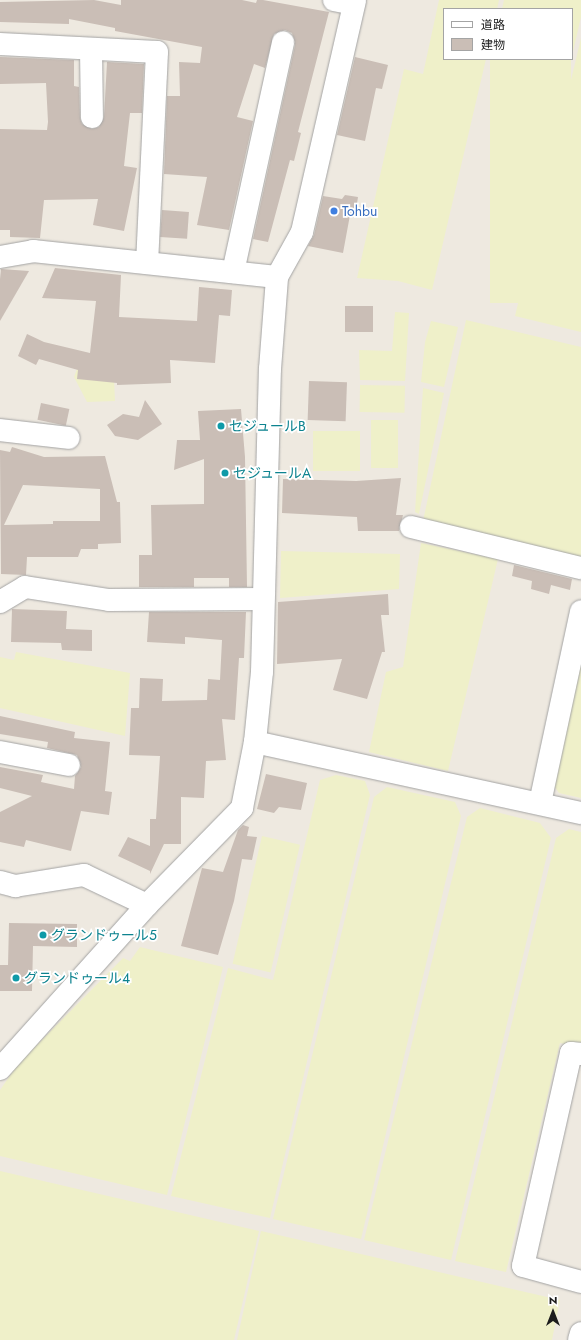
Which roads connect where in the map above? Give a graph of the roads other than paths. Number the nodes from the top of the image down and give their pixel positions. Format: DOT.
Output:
graph roads {
  1 [pos="348,1"];
  2 [pos="283,42"];
  3 [pos="0,44"];
  4 [pos="91,48"];
  5 [pos="92,117"];
  6 [pos="0,258"];
  7 [pos="147,263"];
  8 [pos="233,272"];
  9 [pos="277,277"];
  10 [pos="0,430"];
  11 [pos="69,438"];
  12 [pos="411,527"];
  13 [pos="581,568"];
  14 [pos="263,599"];
  15 [pos="0,602"];
  16 [pos="581,611"];
  17 [pos="255,742"];
  18 [pos="0,752"];
  19 [pos="69,765"];
  20 [pos="540,803"];
  21 [pos="581,813"];
  22 [pos="0,882"];
  23 [pos="147,905"];
  24 [pos="581,1054"];
  25 [pos="0,1069"];
  26 [pos="581,1282"];
  27 [pos="581,1333"];
  28 [pos="579,1340"];
  1 -- 9 [label="street"];
  2 -- 8 [label="street"];
  3 -- 4 [label="street"];
  4 -- 5 [label="street"];
  4 -- 7 [label="street"];
  6 -- 7 [label="street"];
  7 -- 8 [label="street"];
  8 -- 9 [label="street"];
  9 -- 14 [label="street"];
  10 -- 11 [label="street"];
  12 -- 13 [label="street"];
  14 -- 15 [label="street"];
  14 -- 17 [label="street"];
  16 -- 20 [label="street"];
  17 -- 20 [label="street"];
  17 -- 23 [label="street"];
  18 -- 19 [label="street"];
  20 -- 21 [label="street"];
  22 -- 23 [label="street"];
  23 -- 25 [label="street"];
  24 -- 26 [label="street"];
  27 -- 28 [label="street"];
}
